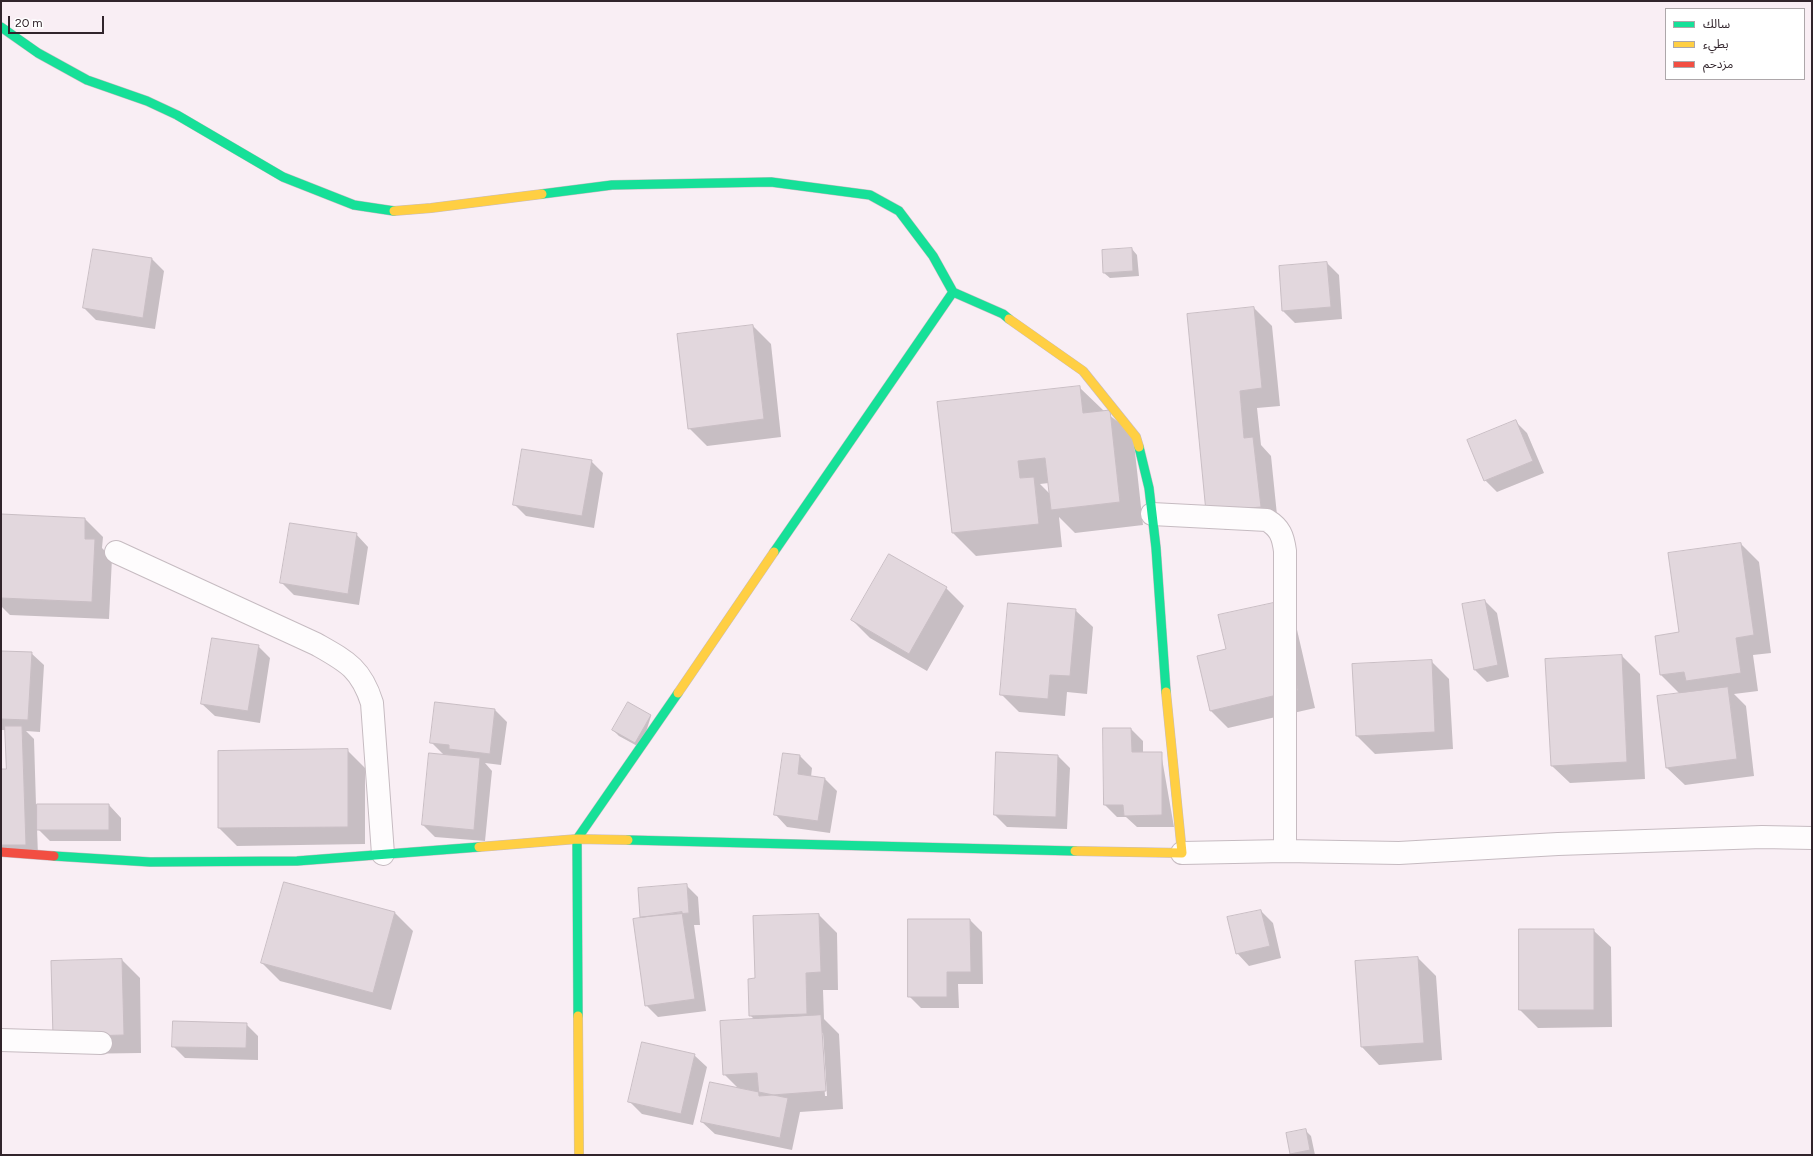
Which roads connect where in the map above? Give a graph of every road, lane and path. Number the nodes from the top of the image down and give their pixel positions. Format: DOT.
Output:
graph roads {
  1 [pos="1,27"];
  2 [pos="953,292"];
  3 [pos="1152,514"];
  4 [pos="116,552"];
  5 [pos="1812,838"];
  6 [pos="577,839"];
  7 [pos="1285,851"];
  8 [pos="1,852"];
  9 [pos="1182,853"];
  10 [pos="383,854"];
  11 [pos="1,1040"];
  12 [pos="101,1043"];
  13 [pos="579,1155"];
  1 -- 2 [label="street"];
  2 -- 3 [label="street"];
  2 -- 6 [label="street"];
  3 -- 7 [label="street"];
  3 -- 9 [label="street"];
  4 -- 10 [label="street"];
  5 -- 7 [label="street"];
  6 -- 9 [label="street"];
  6 -- 10 [label="street"];
  6 -- 13 [label="street"];
  7 -- 9 [label="street"];
  8 -- 10 [label="street"];
  11 -- 12 [label="street"];
}
